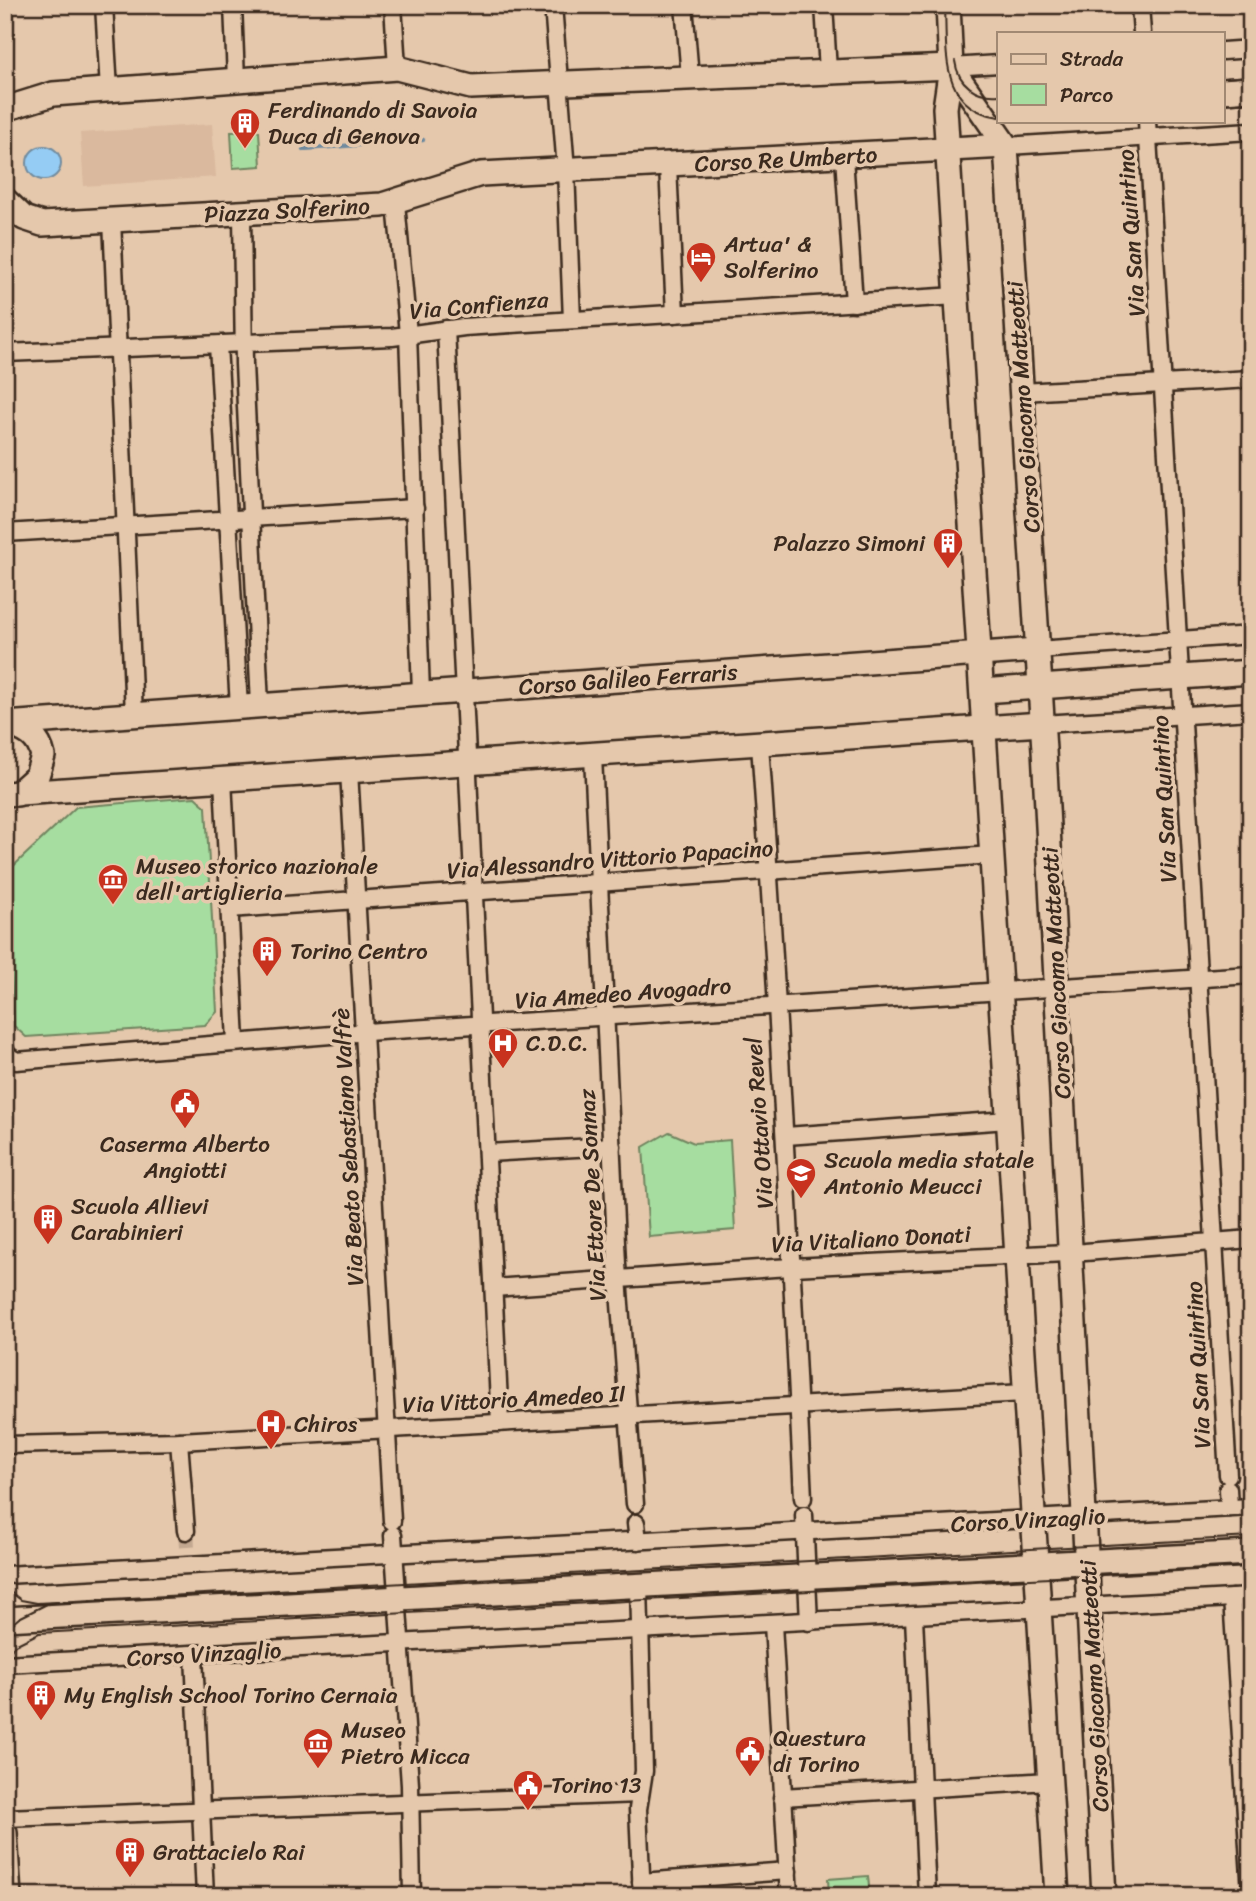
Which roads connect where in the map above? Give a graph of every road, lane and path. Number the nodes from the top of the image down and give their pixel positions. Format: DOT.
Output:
graph roads {
  1 [pos="104,5"];
  2 [pos="233,5"];
  3 [pos="393,5"];
  4 [pos="554,5"];
  5 [pos="684,5"];
  6 [pos="824,5"];
  7 [pos="948,5"];
  8 [pos="1140,5"];
  9 [pos="1142,32"];
  10 [pos="1251,49"];
  11 [pos="1224,51"];
  12 [pos="997,64"];
  13 [pos="951,67"];
  14 [pos="397,68"];
  15 [pos="828,71"];
  16 [pos="690,77"];
  17 [pos="236,80"];
  18 [pos="560,83"];
  19 [pos="1251,89"];
  20 [pos="109,90"];
  21 [pos="1224,91"];
  22 [pos="989,105"];
  23 [pos="945,108"];
  24 [pos="9,109"];
  25 [pos="1014,122"];
  26 [pos="1147,129"];
  27 [pos="1251,131"];
  28 [pos="1006,146"];
  29 [pos="948,149"];
  30 [pos="844,156"];
  31 [pos="668,166"];
  32 [pos="566,170"];
  33 [pos="396,203"];
  34 [pos="7,204"];
  35 [pos="242,213"];
  36 [pos="112,220"];
  37 [pos="957,296"];
  38 [pos="854,303"];
  39 [pos="675,314"];
  40 [pos="572,320"];
  41 [pos="446,329"];
  42 [pos="408,334"];
  43 [pos="218,345"];
  44 [pos="244,345"];
  45 [pos="119,348"];
  46 [pos="5,353"];
  47 [pos="1251,379"];
  48 [pos="1164,386"];
  49 [pos="1022,392"];
  50 [pos="415,509"];
  51 [pos="251,519"];
  52 [pos="227,520"];
  53 [pos="124,525"];
  54 [pos="5,533"];
  55 [pos="1251,635"];
  56 [pos="1179,640"];
  57 [pos="1037,650"];
  58 [pos="980,654"];
  59 [pos="1251,672"];
  60 [pos="1180,678"];
  61 [pos="1040,688"];
  62 [pos="463,691"];
  63 [pos="982,691"];
  64 [pos="421,693"];
  65 [pos="250,706"];
  66 [pos="1251,710"];
  67 [pos="134,714"];
  68 [pos="1181,716"];
  69 [pos="5,724"];
  70 [pos="1042,724"];
  71 [pos="985,727"];
  72 [pos="760,745"];
  73 [pos="593,757"];
  74 [pos="470,765"];
  75 [pos="349,771"];
  76 [pos="223,779"];
  77 [pos="11,794"];
  78 [pos="992,855"];
  79 [pos="769,870"];
  80 [pos="598,883"];
  81 [pos="476,892"];
  82 [pos="359,900"];
  83 [pos="230,909"];
  84 [pos="1251,975"];
  85 [pos="1197,978"];
  86 [pos="1057,987"];
  87 [pos="1000,991"];
  88 [pos="775,1005"];
  89 [pos="604,1018"];
  90 [pos="482,1026"];
  91 [pos="365,1033"];
  92 [pos="236,1042"];
  93 [pos="5,1049"];
  94 [pos="1008,1121"];
  95 [pos="786,1136"];
  96 [pos="612,1146"];
  97 [pos="488,1153"];
  98 [pos="1251,1239"];
  99 [pos="1214,1241"];
  100 [pos="1070,1253"];
  101 [pos="1016,1254"];
  102 [pos="790,1267"];
  103 [pos="618,1279"];
  104 [pos="494,1288"];
  105 [pos="1024,1393"];
  106 [pos="799,1406"];
  107 [pos="629,1416"];
  108 [pos="500,1423"];
  109 [pos="386,1429"];
  110 [pos="179,1441"];
  111 [pos="5,1445"];
  112 [pos="803,1498"];
  113 [pos="635,1504"];
  114 [pos="1251,1507"];
  115 [pos="1229,1508"];
  116 [pos="804,1515"];
  117 [pos="1086,1517"];
  118 [pos="1032,1520"];
  119 [pos="636,1523"];
  120 [pos="805,1532"];
  121 [pos="638,1541"];
  122 [pos="187,1548"];
  123 [pos="1251,1553"];
  124 [pos="393,1554"];
  125 [pos="1088,1563"];
  126 [pos="1035,1566"];
  127 [pos="5,1575"];
  128 [pos="807,1578"];
  129 [pos="639,1586"];
  130 [pos="1251,1597"];
  131 [pos="1233,1598"];
  132 [pos="398,1599"];
  133 [pos="1091,1607"];
  134 [pos="1038,1610"];
  135 [pos="914,1617"];
  136 [pos="5,1619"];
  137 [pos="809,1622"];
  138 [pos="773,1624"];
  139 [pos="641,1631"];
  140 [pos="402,1644"];
  141 [pos="194,1655"];
  142 [pos="5,1664"];
  143 [pos="1049,1781"];
  144 [pos="921,1788"];
  145 [pos="640,1794"];
  146 [pos="782,1797"];
  147 [pos="410,1802"];
  148 [pos="200,1811"];
  149 [pos="5,1818"];
  150 [pos="5,1833"];
  151 [pos="788,1871"];
  152 [pos="641,1889"];
  153 [pos="1251,1892"];
  154 [pos="9,1896"];
  155 [pos="205,1896"];
  156 [pos="412,1896"];
  157 [pos="789,1896"];
  158 [pos="927,1896"];
  159 [pos="1057,1896"];
  160 [pos="1104,1896"];
  1 -- 20 [label="street"];
  2 -- 17 [label="street"];
  3 -- 14 [label="street"];
  4 -- 18 [label="street"];
  5 -- 16 [label="street"];
  6 -- 15 [label="street"];
  7 -- 13 [label="street"];
  8 -- 9 [label="street"];
  10 -- 11 [label="street"];
  12 -- 13 [label="street"];
  13 -- 15 [label="street"];
  13 -- 22 [label="street"];
  13 -- 23 [label="street"];
  14 -- 17 [label="street"];
  14 -- 18 [label="street"];
  15 -- 16 [label="street"];
  16 -- 18 [label="street"];
  17 -- 20 [label="street"];
  18 -- 32 [label="street"];
  19 -- 21 [label="street"];
  20 -- 24 [label="street"];
  22 -- 23 [label="street"];
  22 -- 28 [label="street"];
  23 -- 29 [label="street"];
  25 -- 28 [label="street"];
  26 -- 27 [label="street, Corso Re Umberto"];
  26 -- 28 [label="street, Corso Re Umberto"];
  26 -- 48 [label="street, Via San Quintino"];
  28 -- 29 [label="street, Corso Re Umberto"];
  28 -- 49 [label="street, Corso Giacomo Matteotti"];
  29 -- 30 [label="street, Corso Re Umberto"];
  29 -- 37 [label="street"];
  30 -- 31 [label="street, Corso Re Umberto"];
  30 -- 38 [label="street"];
  31 -- 32 [label="street, Corso Re Umberto"];
  31 -- 39 [label="street"];
  32 -- 33 [label="street, Piazza Solferino"];
  32 -- 40 [label="street"];
  33 -- 35 [label="street, Piazza Solferino"];
  33 -- 42 [label="street"];
  34 -- 36 [label="street, Piazza Solferino"];
  35 -- 36 [label="street, Piazza Solferino"];
  35 -- 44 [label="street"];
  36 -- 45 [label="street"];
  37 -- 38 [label="street, Via Confienza"];
  37 -- 58 [label="street"];
  38 -- 39 [label="street, Via Confienza"];
  39 -- 40 [label="street, Via Confienza"];
  40 -- 41 [label="street, Via Confienza"];
  41 -- 42 [label="street, Via Confienza"];
  41 -- 62 [label="street"];
  42 -- 44 [label="street, Via Confienza"];
  42 -- 50 [label="street"];
  43 -- 44 [label="street, Via Confienza"];
  43 -- 45 [label="street, Via Confienza"];
  43 -- 52 [label="street"];
  44 -- 51 [label="street"];
  45 -- 46 [label="street, Via Confienza"];
  45 -- 53 [label="street"];
  47 -- 48 [label="street"];
  48 -- 49 [label="street"];
  48 -- 56 [label="street, Via San Quintino"];
  49 -- 57 [label="street, Corso Giacomo Matteotti"];
  50 -- 51 [label="street"];
  50 -- 64 [label="street"];
  51 -- 52 [label="street"];
  51 -- 65 [label="street"];
  52 -- 53 [label="street"];
  52 -- 65 [label="street"];
  53 -- 54 [label="street"];
  53 -- 67 [label="street"];
  55 -- 56 [label="street, Corso Galileo Ferraris"];
  56 -- 57 [label="street, Corso Galileo Ferraris"];
  56 -- 60 [label="street, Via San Quintino"];
  57 -- 58 [label="street, Corso Galileo Ferraris"];
  57 -- 61 [label="street, Corso Giacomo Matteotti"];
  58 -- 62 [label="street, Corso Galileo Ferraris"];
  58 -- 63 [label="street"];
  59 -- 60 [label="street"];
  60 -- 61 [label="street"];
  60 -- 68 [label="street, Via San Quintino"];
  61 -- 63 [label="street"];
  61 -- 70 [label="street, Corso Giacomo Matteotti"];
  62 -- 64 [label="street, Corso Galileo Ferraris"];
  62 -- 74 [label="street"];
  63 -- 71 [label="street"];
  64 -- 65 [label="street, Corso Galileo Ferraris"];
  65 -- 67 [label="street, Corso Galileo Ferraris"];
  66 -- 68 [label="street"];
  67 -- 69 [label="street, Corso Galileo Ferraris"];
  68 -- 70 [label="street"];
  68 -- 85 [label="street, Via San Quintino"];
  69 -- 77 [label="street"];
  70 -- 71 [label="street"];
  70 -- 86 [label="street, Corso Giacomo Matteotti"];
  71 -- 72 [label="street"];
  71 -- 78 [label="street"];
  72 -- 73 [label="street"];
  72 -- 79 [label="street, Via Ottavio Revel"];
  73 -- 74 [label="street"];
  73 -- 80 [label="street, Via Ettore De Sonnaz"];
  74 -- 75 [label="street"];
  74 -- 81 [label="street"];
  75 -- 76 [label="street"];
  75 -- 82 [label="street, Via Beato Sebastiano Valfrè"];
  76 -- 77 [label="street"];
  76 -- 83 [label="street"];
  78 -- 79 [label="street, Via Alessandro Vittorio Papacino"];
  78 -- 87 [label="street"];
  79 -- 80 [label="street, Via Alessandro Vittorio Papacino"];
  79 -- 88 [label="street, Via Ottavio Revel"];
  80 -- 81 [label="street, Via Alessandro Vittorio Papacino"];
  80 -- 89 [label="street, Via Ettore De Sonnaz"];
  81 -- 82 [label="street, Via Alessandro Vittorio Papacino"];
  81 -- 90 [label="street"];
  82 -- 83 [label="street, Via Alessandro Vittorio Papacino"];
  82 -- 91 [label="street, Via Beato Sebastiano Valfrè"];
  83 -- 92 [label="street"];
  84 -- 85 [label="street, Via Amedeo Avogadro"];
  85 -- 86 [label="street, Via Amedeo Avogadro"];
  85 -- 99 [label="street, Via San Quintino"];
  86 -- 87 [label="street, Via Amedeo Avogadro"];
  86 -- 100 [label="street, Corso Giacomo Matteotti"];
  87 -- 88 [label="street, Via Amedeo Avogadro"];
  87 -- 94 [label="street"];
  88 -- 89 [label="street, Via Amedeo Avogadro"];
  88 -- 95 [label="street, Via Ottavio Revel"];
  89 -- 90 [label="street, Via Amedeo Avogadro"];
  89 -- 96 [label="street, Via Ettore De Sonnaz"];
  90 -- 91 [label="street, Via Amedeo Avogadro"];
  90 -- 97 [label="street"];
  91 -- 92 [label="street, Via Amedeo Avogadro"];
  91 -- 109 [label="street, Via Beato Sebastiano Valfrè"];
  92 -- 93 [label="street, Via Amedeo Avogadro"];
  94 -- 95 [label="street"];
  94 -- 101 [label="street"];
  95 -- 102 [label="street, Via Ottavio Revel"];
  96 -- 97 [label="street"];
  96 -- 103 [label="street, Via Ettore De Sonnaz"];
  97 -- 104 [label="street"];
  98 -- 99 [label="street, Via Vitaliano Donati"];
  99 -- 100 [label="street, Via Vitaliano Donati"];
  99 -- 115 [label="street, Via San Quintino"];
  100 -- 101 [label="street, Via Vitaliano Donati"];
  100 -- 117 [label="street, Corso Giacomo Matteotti"];
  101 -- 102 [label="street, Via Vitaliano Donati"];
  101 -- 105 [label="street"];
  102 -- 103 [label="street, Via Vitaliano Donati"];
  102 -- 106 [label="street, Via Ottavio Revel"];
  103 -- 104 [label="street, Via Vitaliano Donati"];
  103 -- 107 [label="street, Via Ettore De Sonnaz"];
  104 -- 108 [label="street"];
  105 -- 106 [label="street, Via Vittorio Amedeo II"];
  105 -- 118 [label="street"];
  106 -- 107 [label="street, Via Vittorio Amedeo II"];
  106 -- 112 [label="street, Via Ottavio Revel"];
  107 -- 108 [label="street, Via Vittorio Amedeo II"];
  107 -- 113 [label="street, Via Ettore De Sonnaz"];
  108 -- 109 [label="street, Via Vittorio Amedeo II"];
  109 -- 110 [label="street, Via Vittorio Amedeo II"];
  109 -- 124 [label="street, Via Beato Sebastiano Valfrè"];
  110 -- 111 [label="street, Via Vittorio Amedeo II"];
  110 -- 122 [label="street"];
  114 -- 115 [label="street, Corso Vinzaglio"];
  115 -- 117 [label="street, Corso Vinzaglio"];
  116 -- 120 [label="street"];
  117 -- 118 [label="street, Corso Vinzaglio"];
  117 -- 125 [label="street, Corso Giacomo Matteotti"];
  118 -- 120 [label="street, Corso Vinzaglio"];
  118 -- 126 [label="street"];
  119 -- 121 [label="street"];
  120 -- 121 [label="street, Corso Vinzaglio"];
  120 -- 128 [label="street"];
  121 -- 124 [label="street, Corso Vinzaglio"];
  122 -- 124 [label="street, Corso Vinzaglio"];
  122 -- 127 [label="street, Corso Vinzaglio"];
  123 -- 125 [label="street, Corso Vinzaglio"];
  124 -- 132 [label="street"];
  125 -- 126 [label="street, Corso Vinzaglio"];
  125 -- 133 [label="street, Corso Giacomo Matteotti"];
  126 -- 128 [label="street, Corso Vinzaglio"];
  126 -- 134 [label="street"];
  128 -- 129 [label="street, Corso Vinzaglio"];
  128 -- 137 [label="street"];
  129 -- 132 [label="street, Corso Vinzaglio"];
  129 -- 139 [label="street"];
  130 -- 131 [label="street, Corso Vinzaglio"];
  131 -- 133 [label="street, Corso Vinzaglio"];
  131 -- 153 [label="street"];
  132 -- 136 [label="street, Corso Vinzaglio"];
  132 -- 140 [label="street"];
  133 -- 134 [label="street, Corso Vinzaglio"];
  133 -- 160 [label="street, Corso Giacomo Matteotti"];
  134 -- 135 [label="street, Corso Vinzaglio"];
  134 -- 143 [label="street"];
  135 -- 137 [label="street, Corso Vinzaglio"];
  135 -- 144 [label="street"];
  137 -- 138 [label="street, Corso Vinzaglio"];
  138 -- 139 [label="street, Corso Vinzaglio"];
  138 -- 146 [label="street"];
  139 -- 140 [label="street, Corso Vinzaglio"];
  139 -- 145 [label="street"];
  140 -- 141 [label="street, Corso Vinzaglio"];
  140 -- 147 [label="street"];
  141 -- 142 [label="street, Corso Vinzaglio"];
  141 -- 148 [label="street"];
  143 -- 144 [label="street"];
  143 -- 159 [label="street"];
  144 -- 146 [label="street"];
  144 -- 158 [label="street"];
  145 -- 147 [label="street"];
  145 -- 152 [label="street"];
  146 -- 151 [label="street"];
  147 -- 148 [label="street"];
  147 -- 156 [label="street"];
  148 -- 149 [label="street"];
  148 -- 155 [label="street"];
  150 -- 154 [label="street"];
  151 -- 152 [label="street"];
  151 -- 157 [label="street"];
}
